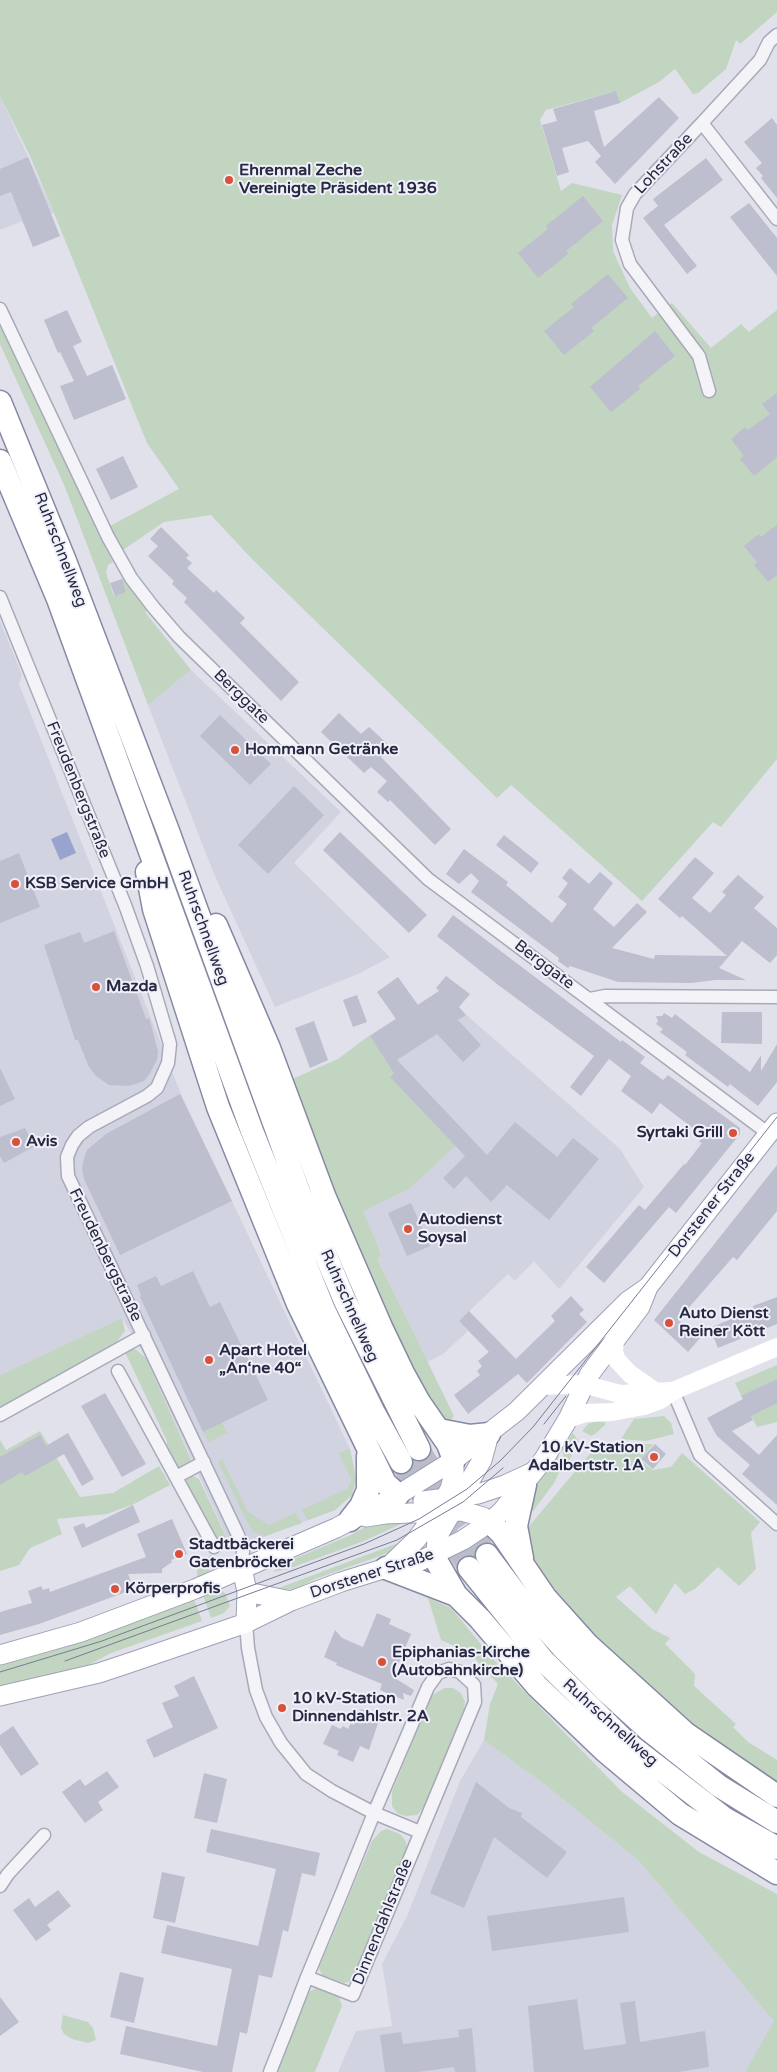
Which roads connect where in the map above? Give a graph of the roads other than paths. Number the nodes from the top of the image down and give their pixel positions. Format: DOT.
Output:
graph roads {
  1 [pos="777,35"];
  2 [pos="702,124"];
  3 [pos="777,218"];
  4 [pos="0,308"];
  5 [pos="709,391"];
  6 [pos="0,402"];
  7 [pos="0,461"];
  8 [pos="0,597"];
  9 [pos="146,772"];
  10 [pos="133,800"];
  11 [pos="777,997"];
  12 [pos="590,999"];
  13 [pos="773,1128"];
  14 [pos="648,1287"];
  15 [pos="144,1335"];
  16 [pos="615,1338"];
  17 [pos="777,1347"];
  18 [pos="118,1371"];
  19 [pos="583,1384"];
  20 [pos="544,1386"];
  21 [pos="653,1390"];
  22 [pos="673,1391"];
  23 [pos="0,1415"];
  24 [pos="568,1419"];
  25 [pos="439,1430"];
  26 [pos="489,1434"];
  27 [pos="367,1448"];
  28 [pos="419,1449"];
  29 [pos="454,1460"];
  30 [pos="204,1462"];
  31 [pos="401,1462"];
  32 [pos="176,1477"];
  33 [pos="529,1478"];
  34 [pos="398,1496"];
  35 [pos="448,1505"];
  36 [pos="350,1520"];
  37 [pos="490,1522"];
  38 [pos="777,1524"];
  39 [pos="214,1547"];
  40 [pos="436,1554"];
  41 [pos="524,1566"];
  42 [pos="242,1568"];
  43 [pos="386,1568"];
  44 [pos="247,1592"];
  45 [pos="456,1595"];
  46 [pos="291,1601"];
  47 [pos="246,1623"];
  48 [pos="0,1656"];
  49 [pos="0,1696"];
  50 [pos="777,1796"];
  51 [pos="374,1813"];
  52 [pos="777,1822"];
  53 [pos="420,1832"];
  54 [pos="44,1835"];
  55 [pos="777,1848"];
  56 [pos="777,1873"];
  57 [pos="0,1886"];
  58 [pos="308,1978"];
  59 [pos="270,2072"];
  1 -- 2 [label="street"];
  2 -- 3 [label="street, Lohstraße"];
  2 -- 5 [label="street, Lohstraße"];
  4 -- 12 [label="street, Berggate"];
  6 -- 9 [label="highway, Ruhrschnellweg"];
  7 -- 10 [label="highway, Ruhrschnellweg"];
  8 -- 15 [label="street, Freudenbergstraße"];
  9 -- 25 [label="highway"];
  9 -- 28 [label="highway, Ruhrschnellweg"];
  10 -- 27 [label="highway"];
  10 -- 31 [label="highway, Ruhrschnellweg"];
  11 -- 12 [label="street, Berggate"];
  12 -- 13 [label="street, Berggate"];
  13 -- 14 [label="main road, Dorstener Straße"];
  14 -- 16 [label="main road, Dorstener Straße"];
  14 -- 20 [label="main road, Dorstener Straße"];
  15 -- 23 [label="street, Freudenbergstraße"];
  15 -- 30 [label="street, Freudenbergstraße"];
  16 -- 19 [label="main road, Dorstener Straße"];
  16 -- 21 [label="street"];
  17 -- 22 [label="street"];
  18 -- 32 [label="street"];
  19 -- 20 [label="street"];
  19 -- 21 [label="street"];
  19 -- 24 [label="main road, Dorstener Straße"];
  20 -- 26 [label="main road, Dorstener Straße"];
  21 -- 22 [label="street"];
  22 -- 24 [label="street"];
  22 -- 38 [label="street"];
  24 -- 33 [label="main road, Dorstener Straße"];
  25 -- 26 [label="highway"];
  25 -- 29 [label="highway"];
  26 -- 29 [label="main road, Dorstener Straße"];
  26 -- 35 [label="main road"];
  27 -- 34 [label="highway"];
  27 -- 36 [label="highway"];
  29 -- 34 [label="main road, Dorstener Straße"];
  29 -- 35 [label="main road"];
  30 -- 32 [label="street"];
  30 -- 42 [label="street, Freudenbergstraße"];
  32 -- 39 [label="street"];
  33 -- 35 [label="main road"];
  33 -- 37 [label="main road, Dorstener Straße"];
  33 -- 41 [label="highway"];
  34 -- 35 [label="main road"];
  34 -- 36 [label="main road, Dorstener Straße"];
  35 -- 36 [label="main road"];
  35 -- 37 [label="main road"];
  35 -- 40 [label="main road"];
  35 -- 43 [label="main road"];
  36 -- 42 [label="main road, Dorstener Straße"];
  37 -- 40 [label="main road, Dorstener Straße"];
  37 -- 41 [label="highway"];
  40 -- 43 [label="main road, Dorstener Straße"];
  40 -- 45 [label="highway"];
  41 -- 50 [label="highway"];
  42 -- 44 [label="main road"];
  42 -- 48 [label="main road, Dorstener Straße"];
  43 -- 45 [label="highway"];
  43 -- 46 [label="main road, Dorstener Straße"];
  44 -- 46 [label="main road, Dorstener Straße"];
  44 -- 47 [label="main road"];
  45 -- 56 [label="highway"];
  46 -- 47 [label="main road, Dorstener Straße"];
  47 -- 49 [label="main road, Dorstener Straße"];
  47 -- 51 [label="street"];
  51 -- 53 [label="street"];
  51 -- 53 [label="street, Dinnendahlstraße"];
  51 -- 58 [label="street, Dinnendahlstraße"];
  52 -- 55 [label="highway, Ruhrschnellweg"];
  53 -- 58 [label="street, Dinnendahlstraße"];
  54 -- 57 [label="street"];
  58 -- 59 [label="street, Dinnendahlstraße"];
}
